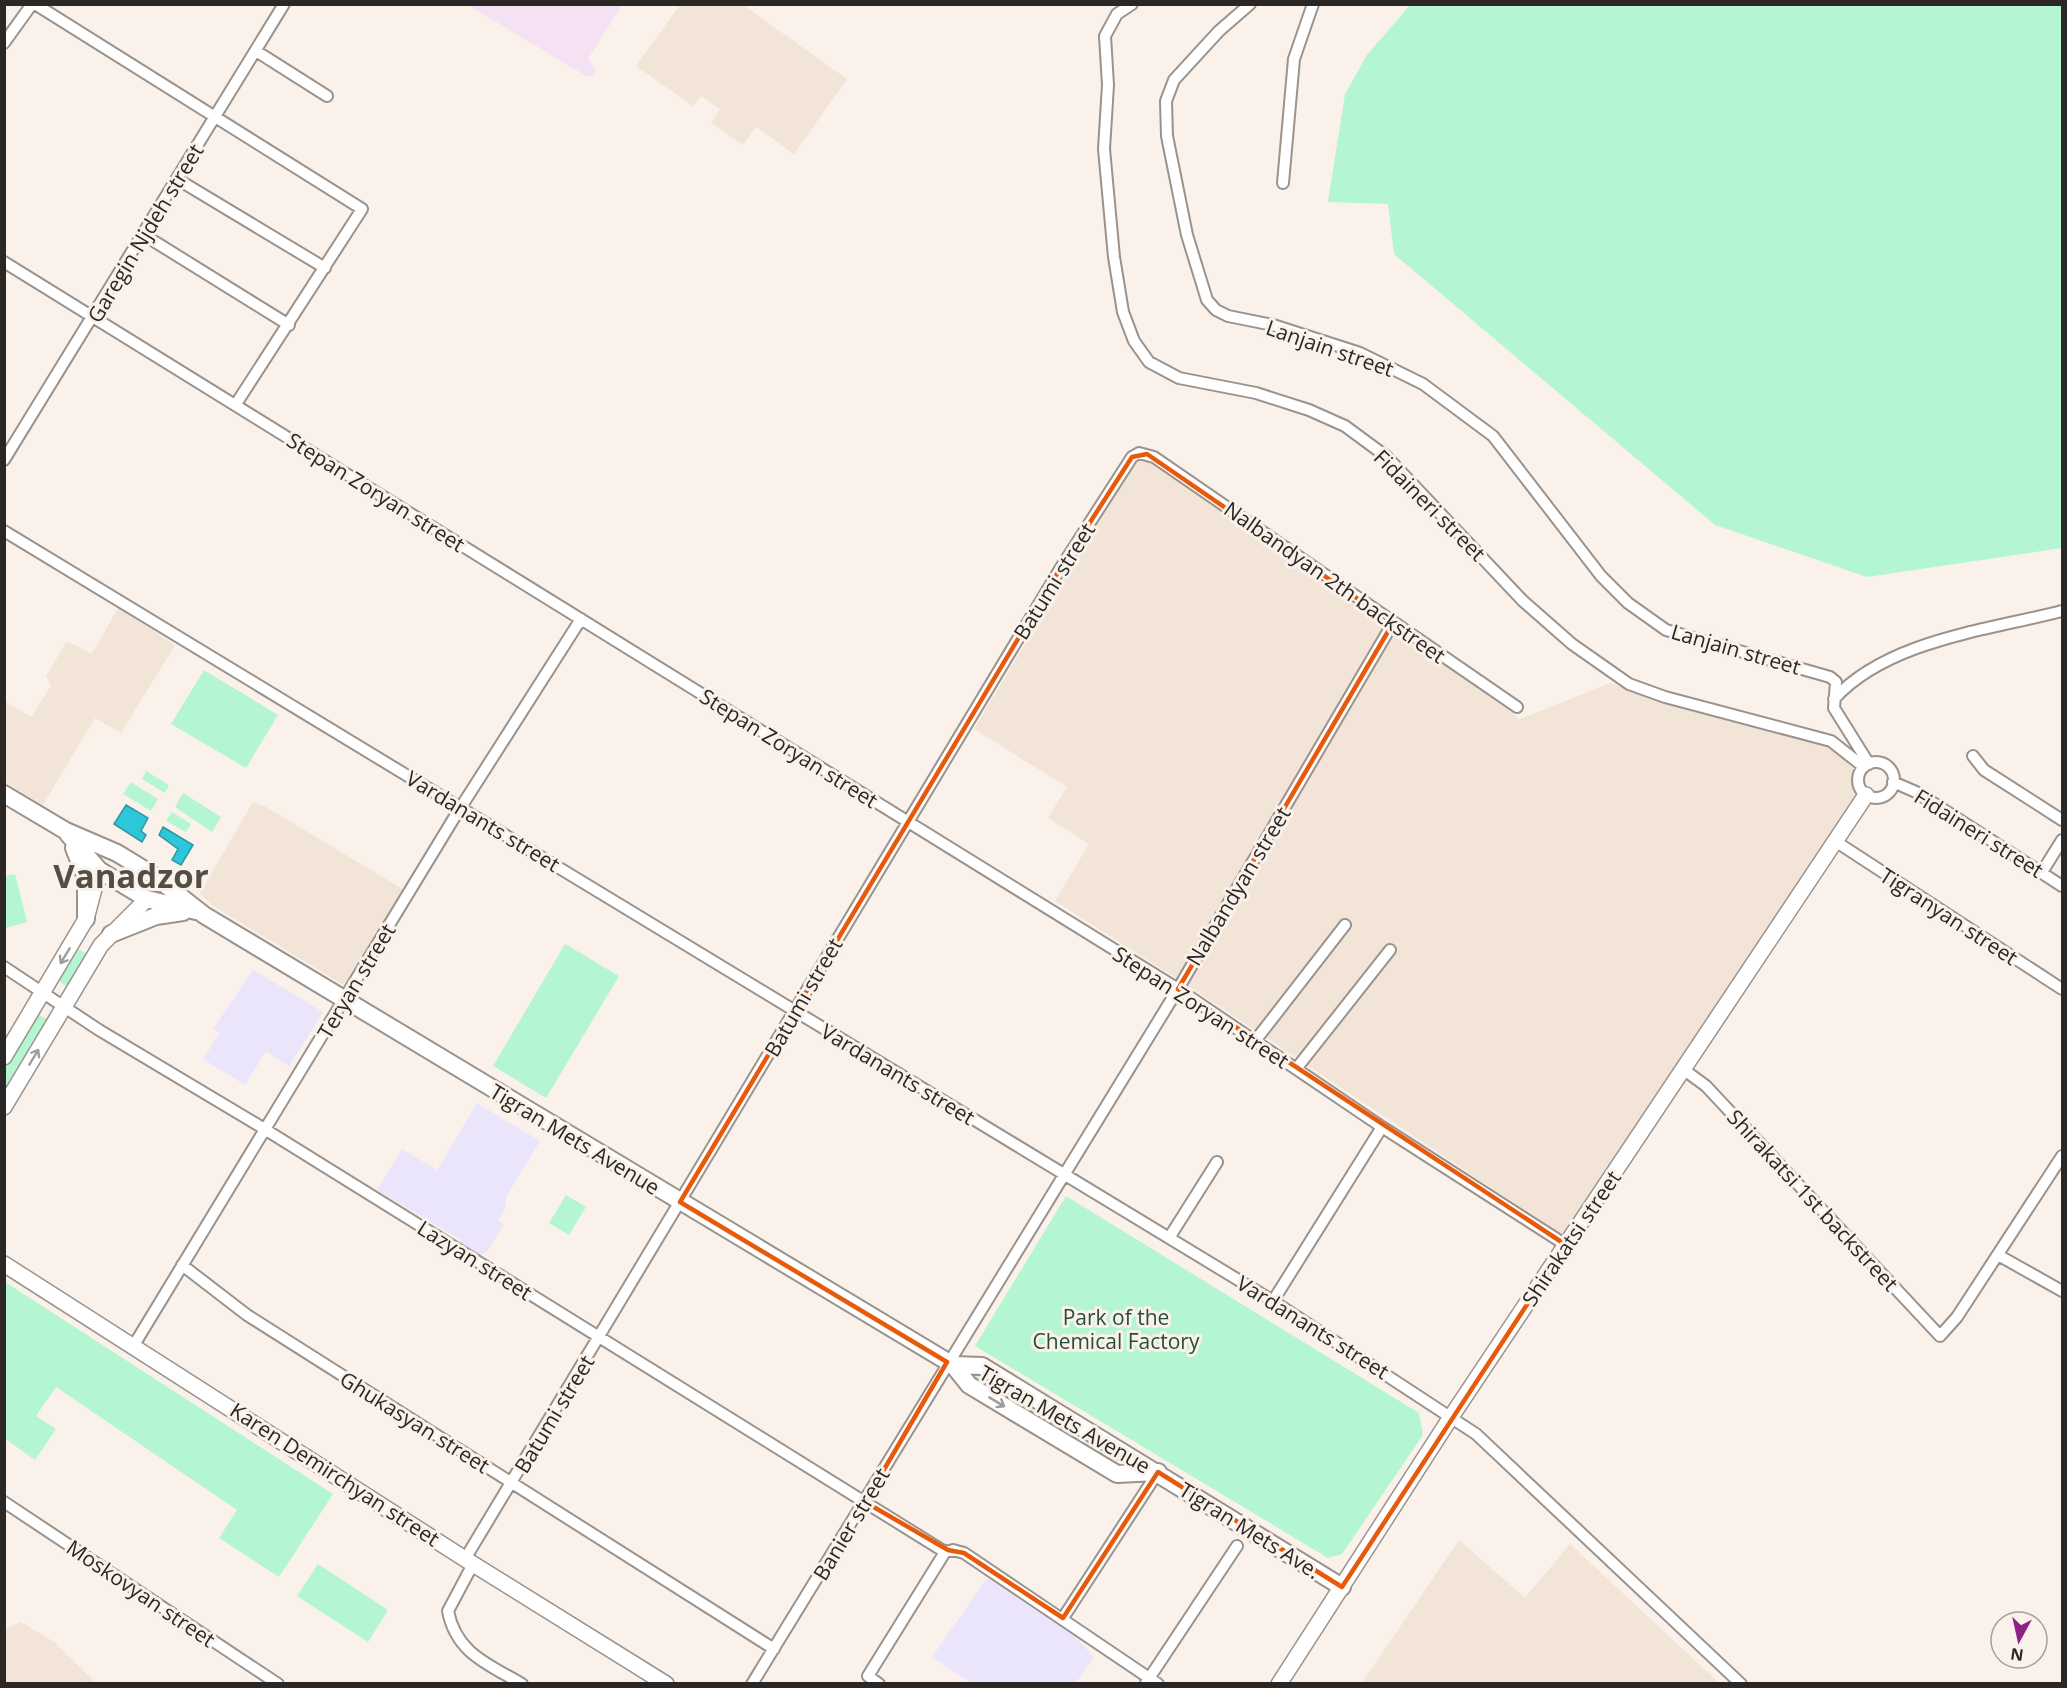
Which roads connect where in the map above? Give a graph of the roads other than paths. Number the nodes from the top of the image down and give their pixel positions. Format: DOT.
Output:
graph roads {
  1 [pos="284,4"];
  2 [pos="1132,4"];
  3 [pos="1250,4"];
  4 [pos="1313,4"];
  5 [pos="39,6"];
  6 [pos="4,43"];
  7 [pos="256,51"];
  8 [pos="327,96"];
  9 [pos="216,116"];
  10 [pos="177,179"];
  11 [pos="1283,183"];
  12 [pos="144,235"];
  13 [pos="4,262"];
  14 [pos="325,268"];
  15 [pos="94,317"];
  16 [pos="289,325"];
  17 [pos="236,404"];
  18 [pos="1154,457"];
  19 [pos="4,460"];
  20 [pos="4,531"];
  21 [pos="2062,611"];
  22 [pos="581,619"];
  23 [pos="1394,623"];
  24 [pos="1834,699"];
  25 [pos="1517,707"];
  26 [pos="1972,756"];
  27 [pos="1867,765"];
  28 [pos="1893,782"];
  29 [pos="4,794"];
  30 [pos="1866,795"];
  31 [pos="460,807"];
  32 [pos="2062,820"];
  33 [pos="908,822"];
  34 [pos="66,831"];
  35 [pos="2062,840"];
  36 [pos="1835,841"];
  37 [pos="117,854"];
  38 [pos="99,870"];
  39 [pos="2042,872"];
  40 [pos="153,875"];
  41 [pos="2062,886"];
  42 [pos="147,899"];
  43 [pos="199,912"];
  44 [pos="86,919"];
  45 [pos="1345,925"];
  46 [pos="111,934"];
  47 [pos="1390,950"];
  48 [pos="4,967"];
  49 [pos="1178,989"];
  50 [pos="2062,989"];
  51 [pos="43,993"];
  52 [pos="344,1000"];
  53 [pos="64,1007"];
  54 [pos="794,1012"];
  55 [pos="1255,1041"];
  56 [pos="4,1057"];
  57 [pos="1296,1069"];
  58 [pos="1683,1069"];
  59 [pos="4,1107"];
  60 [pos="1382,1127"];
  61 [pos="264,1129"];
  62 [pos="2062,1156"];
  63 [pos="1217,1162"];
  64 [pos="1063,1174"];
  65 [pos="680,1202"];
  66 [pos="1169,1238"];
  67 [pos="1566,1245"];
  68 [pos="1998,1255"];
  69 [pos="4,1264"];
  70 [pos="182,1265"];
  71 [pos="2062,1291"];
  72 [pos="1273,1301"];
  73 [pos="600,1338"];
  74 [pos="134,1345"];
  75 [pos="950,1364"];
  76 [pos="1451,1417"];
  77 [pos="1158,1472"];
  78 [pos="512,1484"];
  79 [pos="4,1502"];
  80 [pos="865,1502"];
  81 [pos="1237,1546"];
  82 [pos="945,1552"];
  83 [pos="469,1561"];
  84 [pos="1342,1587"];
  85 [pos="1063,1618"];
  86 [pos="774,1649"];
  87 [pos="1151,1682"];
  88 [pos="278,1683"];
  89 [pos="522,1683"];
  90 [pos="666,1683"];
  91 [pos="752,1683"];
  92 [pos="879,1683"];
  93 [pos="1279,1683"];
  94 [pos="1741,1683"];
  1 -- 7 [label="street, Garegin Njdeh street"];
  2 -- 27 [label="street, Fidaineri street"];
  3 -- 24 [label="street, Lanjain street"];
  4 -- 11 [label="street"];
  5 -- 6 [label="street"];
  5 -- 9 [label="street"];
  7 -- 8 [label="street"];
  7 -- 9 [label="street, Garegin Njdeh street"];
  9 -- 10 [label="street, Garegin Njdeh street"];
  9 -- 14 [label="street"];
  10 -- 12 [label="street, Garegin Njdeh street"];
  10 -- 14 [label="street"];
  12 -- 15 [label="street, Garegin Njdeh street"];
  12 -- 16 [label="street"];
  13 -- 15 [label="street, Stepan Zoryan street"];
  14 -- 16 [label="street"];
  15 -- 17 [label="street, Stepan Zoryan street"];
  15 -- 19 [label="street, Garegin Njdeh street"];
  16 -- 17 [label="street"];
  17 -- 22 [label="street, Stepan Zoryan street"];
  18 -- 23 [label="street, Nalbandyan 2th backstreet"];
  18 -- 33 [label="street, Batumi street"];
  20 -- 31 [label="street, Vardanants street"];
  21 -- 24 [label="street"];
  22 -- 31 [label="street, Teryan street"];
  22 -- 33 [label="street, Stepan Zoryan street"];
  23 -- 25 [label="street, Nalbandyan 2th backstreet"];
  23 -- 49 [label="street, Nalbandyan street"];
  24 -- 27 [label="street, Lanjain street"];
  26 -- 32 [label="street"];
  27 -- 28 [label="street"];
  27 -- 30 [label="street"];
  28 -- 30 [label="street"];
  28 -- 39 [label="street, Fidaineri street"];
  29 -- 34 [label="main road, Tigran Mets Avenue"];
  30 -- 36 [label="street, Shirakatsi street"];
  31 -- 52 [label="street, Teryan street"];
  31 -- 54 [label="street, Vardanants street"];
  33 -- 49 [label="street, Stepan Zoryan street"];
  33 -- 54 [label="street, Batumi street"];
  34 -- 37 [label="main road, Tigran Mets Avenue"];
  34 -- 38 [label="main road, Tigran Mets Avenue"];
  34 -- 44 [label="main road"];
  35 -- 39 [label="street"];
  36 -- 50 [label="street, Tigranyan street"];
  36 -- 58 [label="street, Shirakatsi street"];
  37 -- 38 [label="main road"];
  37 -- 40 [label="main road, Tigran Mets Avenue"];
  38 -- 42 [label="main road, Tigran Mets Avenue"];
  38 -- 44 [label="street"];
  39 -- 41 [label="street, Fidaineri street"];
  40 -- 42 [label="main road"];
  40 -- 43 [label="main road, Tigran Mets Avenue"];
  42 -- 43 [label="main road, Tigran Mets Avenue"];
  42 -- 46 [label="street"];
  43 -- 46 [label="main road"];
  43 -- 52 [label="main road, Tigran Mets Avenue"];
  44 -- 51 [label="street, one-way"];
  45 -- 55 [label="street"];
  46 -- 53 [label="street"];
  47 -- 57 [label="street"];
  48 -- 51 [label="street, Lazyan street"];
  49 -- 55 [label="street, Stepan Zoryan street"];
  49 -- 64 [label="street, Nalbandyan street"];
  51 -- 53 [label="street, Lazyan street"];
  51 -- 56 [label="street"];
  52 -- 61 [label="street, Teryan street"];
  52 -- 65 [label="main road, Tigran Mets Avenue"];
  59 -- 53 [label="street, one-way"];
  53 -- 61 [label="street, Lazyan street"];
  54 -- 64 [label="street, Vardanants street"];
  54 -- 65 [label="street, Batumi street"];
  55 -- 57 [label="street, Stepan Zoryan street"];
  57 -- 60 [label="street, Stepan Zoryan street"];
  58 -- 67 [label="street, Shirakatsi street"];
  58 -- 68 [label="street, Shirakatsi 1st backstreet"];
  60 -- 67 [label="street, Stepan Zoryan street"];
  60 -- 72 [label="street"];
  61 -- 70 [label="street, Teryan street"];
  61 -- 73 [label="street, Lazyan street"];
  62 -- 68 [label="street"];
  63 -- 66 [label="street"];
  64 -- 66 [label="street, Vardanants street"];
  64 -- 75 [label="street, Nalbandyan street"];
  65 -- 73 [label="street, Batumi street"];
  65 -- 75 [label="main road, Tigran Mets Avenue"];
  66 -- 72 [label="street, Vardanants street"];
  67 -- 76 [label="street, Shirakatsi street"];
  68 -- 71 [label="street"];
  69 -- 74 [label="street, Karen Demirchyan street"];
  70 -- 74 [label="street, Teryan street"];
  70 -- 78 [label="street, Ghukasyan street"];
  72 -- 76 [label="street, Vardanants street"];
  73 -- 78 [label="street, Batumi street"];
  73 -- 80 [label="street, Lazyan street"];
  74 -- 83 [label="street, Karen Demirchyan street"];
  75 -- 77 [label="main road, Tigran Mets Avenue"];
  75 -- 77 [label="main road, Tigran Mets Avenue, one-way"];
  75 -- 80 [label="street, Banier street"];
  76 -- 84 [label="street, Shirakatsi street"];
  76 -- 94 [label="street, Vardanants street"];
  77 -- 84 [label="main road, Tigran Mets Ave."];
  77 -- 85 [label="street"];
  78 -- 83 [label="street, Batumi street"];
  78 -- 86 [label="street, Ghukasyan street"];
  79 -- 88 [label="street, Moskovyan street"];
  80 -- 82 [label="street, Lazyan street"];
  80 -- 86 [label="street, Banier street"];
  81 -- 87 [label="street"];
  82 -- 85 [label="street, Lazyan street"];
  82 -- 92 [label="street"];
  83 -- 89 [label="street, Batumi street"];
  83 -- 90 [label="street, Karen Demirchyan street"];
  84 -- 93 [label="street, Shirakatsi street"];
  85 -- 87 [label="street, Lazyan street"];
  86 -- 91 [label="street, Banier street"];
}
